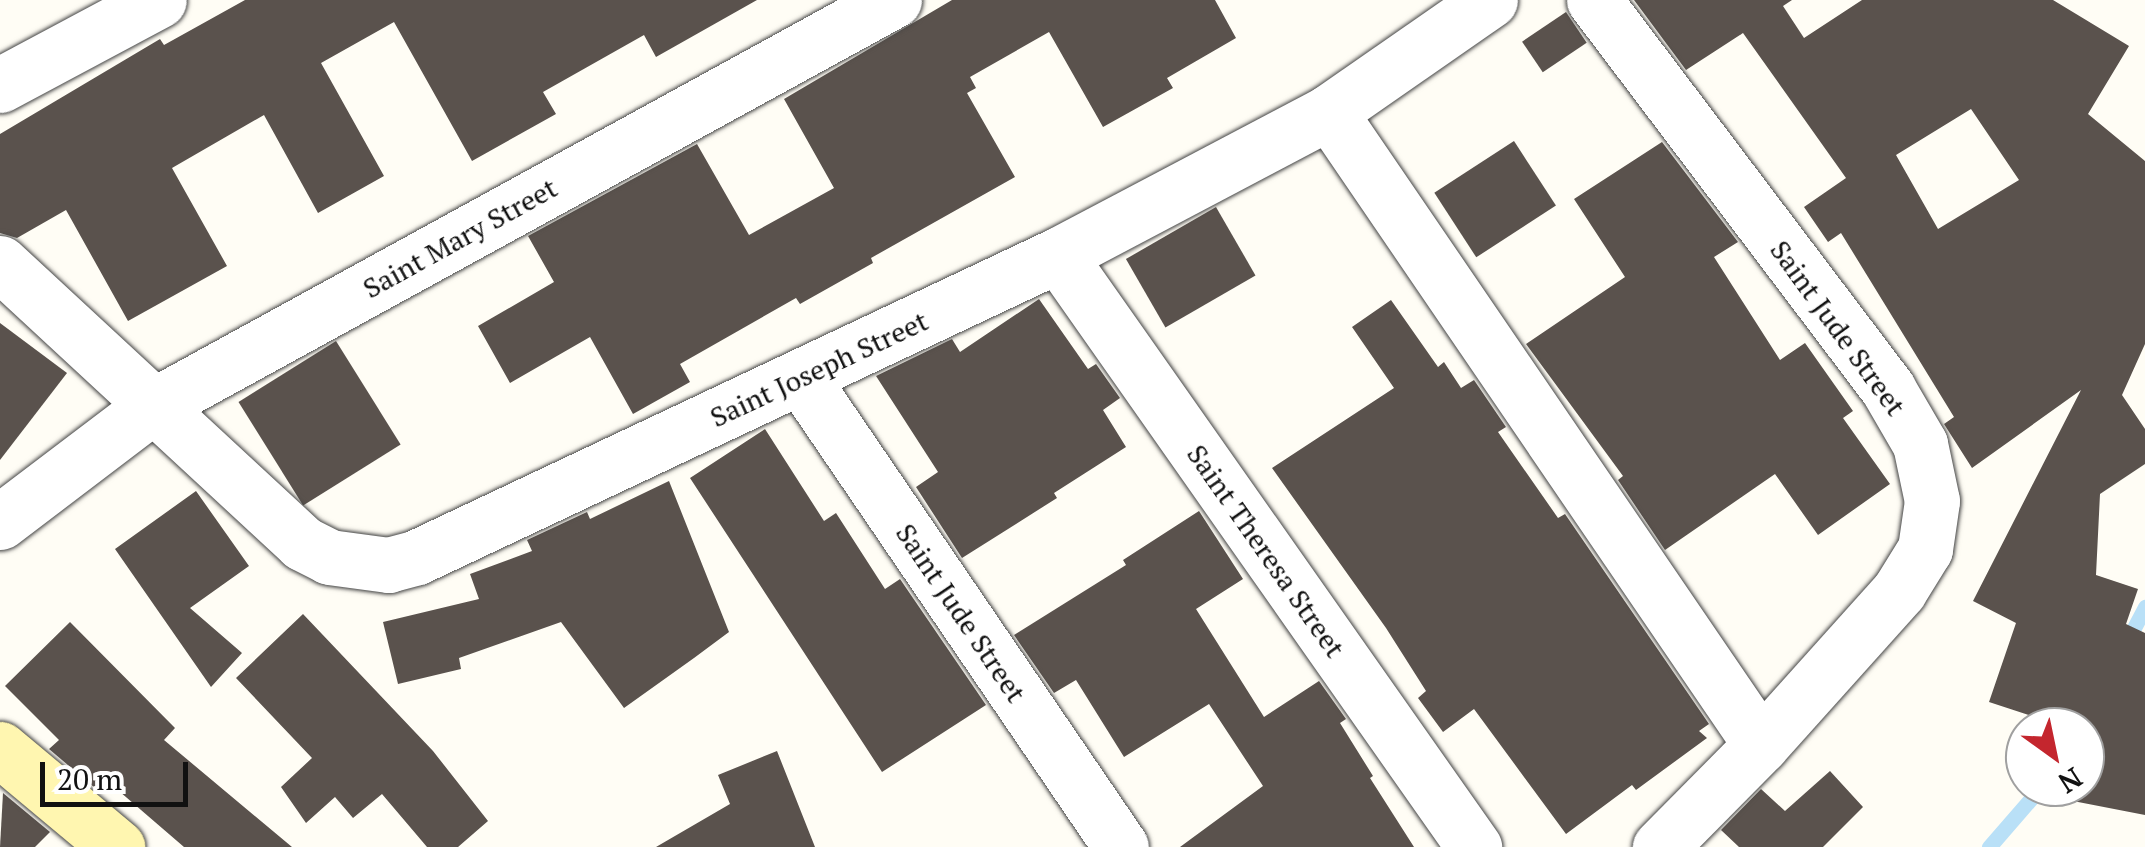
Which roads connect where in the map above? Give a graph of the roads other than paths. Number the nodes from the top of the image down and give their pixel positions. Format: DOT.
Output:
graph roads {
  1 [pos="159,0"];
  2 [pos="894,0"];
  3 [pos="1490,0"];
  4 [pos="1594,0"];
  5 [pos="0,85"];
  6 [pos="1329,112"];
  7 [pos="1058,254"];
  8 [pos="0,264"];
  9 [pos="802,379"];
  10 [pos="153,406"];
  11 [pos="18,506"];
  12 [pos="1761,745"];
  13 [pos="0,749"];
  14 [pos="117,847"];
  15 [pos="1121,847"];
  16 [pos="1474,847"];
  17 [pos="1660,847"];
  1 -- 5 [label="street"];
  2 -- 10 [label="street, Saint Mary Street"];
  3 -- 6 [label="street, Saint Joseph Street"];
  4 -- 12 [label="street, Saint Jude Street"];
  6 -- 7 [label="street, Saint Joseph Street"];
  6 -- 12 [label="street"];
  7 -- 9 [label="street, Saint Joseph Street"];
  7 -- 16 [label="street, Saint Theresa Street"];
  8 -- 10 [label="street, Saint Joseph Street"];
  9 -- 10 [label="street, Saint Joseph Street"];
  9 -- 15 [label="street, Saint Jude Street"];
  10 -- 11 [label="street, Saint Mary Street"];
  12 -- 17 [label="street, Saint Jude Street"];
  13 -- 14 [label="main road"];
}
